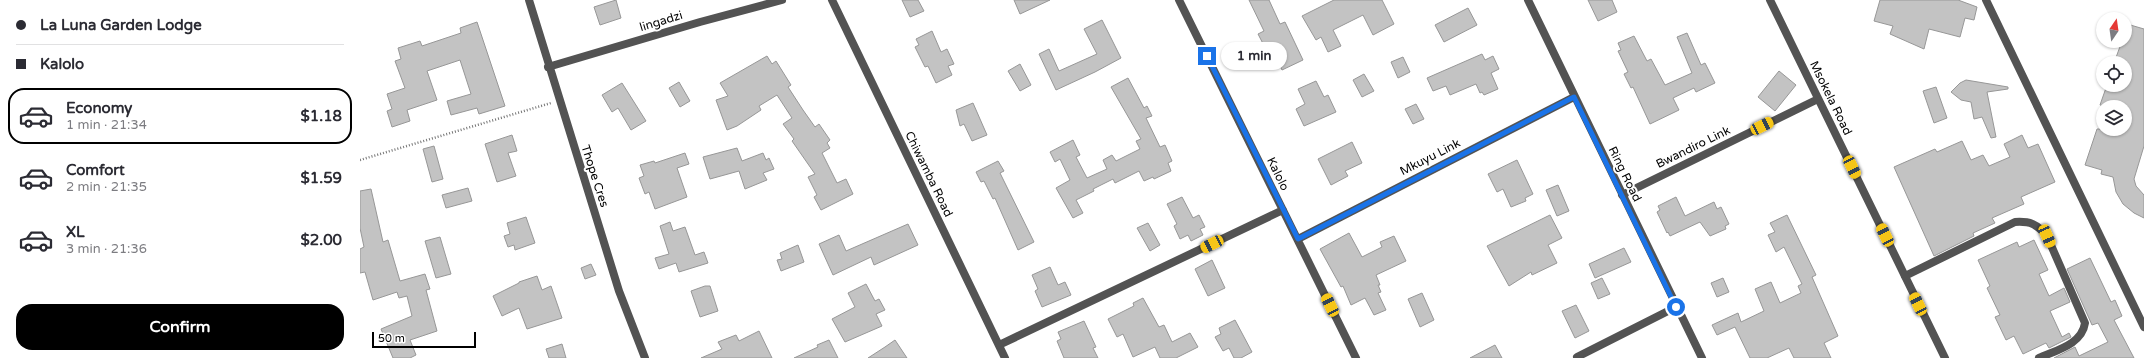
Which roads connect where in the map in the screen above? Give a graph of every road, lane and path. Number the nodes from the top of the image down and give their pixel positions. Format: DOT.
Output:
graph roads {
  1 [pos="529,0"];
  2 [pos="782,0"];
  3 [pos="832,0"];
  4 [pos="1179,0"];
  5 [pos="1528,0"];
  6 [pos="1770,0"];
  7 [pos="1986,0"];
  8 [pos="548,67"];
  9 [pos="1574,97"];
  10 [pos="1818,99"];
  11 [pos="559,101"];
  12 [pos="360,160"];
  13 [pos="1622,195"];
  14 [pos="1283,210"];
  15 [pos="1298,239"];
  16 [pos="1905,276"];
  17 [pos="1676,307"];
  18 [pos="2144,327"];
  19 [pos="999,346"];
  20 [pos="1577,357"];
  21 [pos="645,358"];
  22 [pos="1004,358"];
  23 [pos="1356,358"];
  24 [pos="1702,358"];
  25 [pos="1945,358"];
  26 [pos="2039,358"];
  1 -- 8 [label="street, Thope Cres"];
  2 -- 8 [label="street, lingadzi"];
  3 -- 19 [label="street, Chiwamba Road"];
  4 -- 14 [label="street, Kalolo"];
  5 -- 9 [label="street, Ring Road"];
  6 -- 10 [label="street, Msokela Road"];
  7 -- 18 [label="street"];
  8 -- 11 [label="street, Thope Cres"];
  9 -- 13 [label="street, Ring Road"];
  9 -- 15 [label="street, Mkuyu Link"];
  10 -- 13 [label="street, Bwandiro Link"];
  10 -- 16 [label="street, Msokela Road"];
  11 -- 12 [label="path"];
  11 -- 21 [label="street, Thope Cres"];
  13 -- 17 [label="street, Ring Road"];
  14 -- 15 [label="street, Kalolo"];
  14 -- 19 [label="street"];
  15 -- 23 [label="street, Kalolo"];
  16 -- 25 [label="street, Msokela Road"];
  16 -- 26 [label="street"];
  17 -- 20 [label="street"];
  17 -- 24 [label="street, Ring Road"];
  19 -- 22 [label="street, Chiwamba Road"];
}
